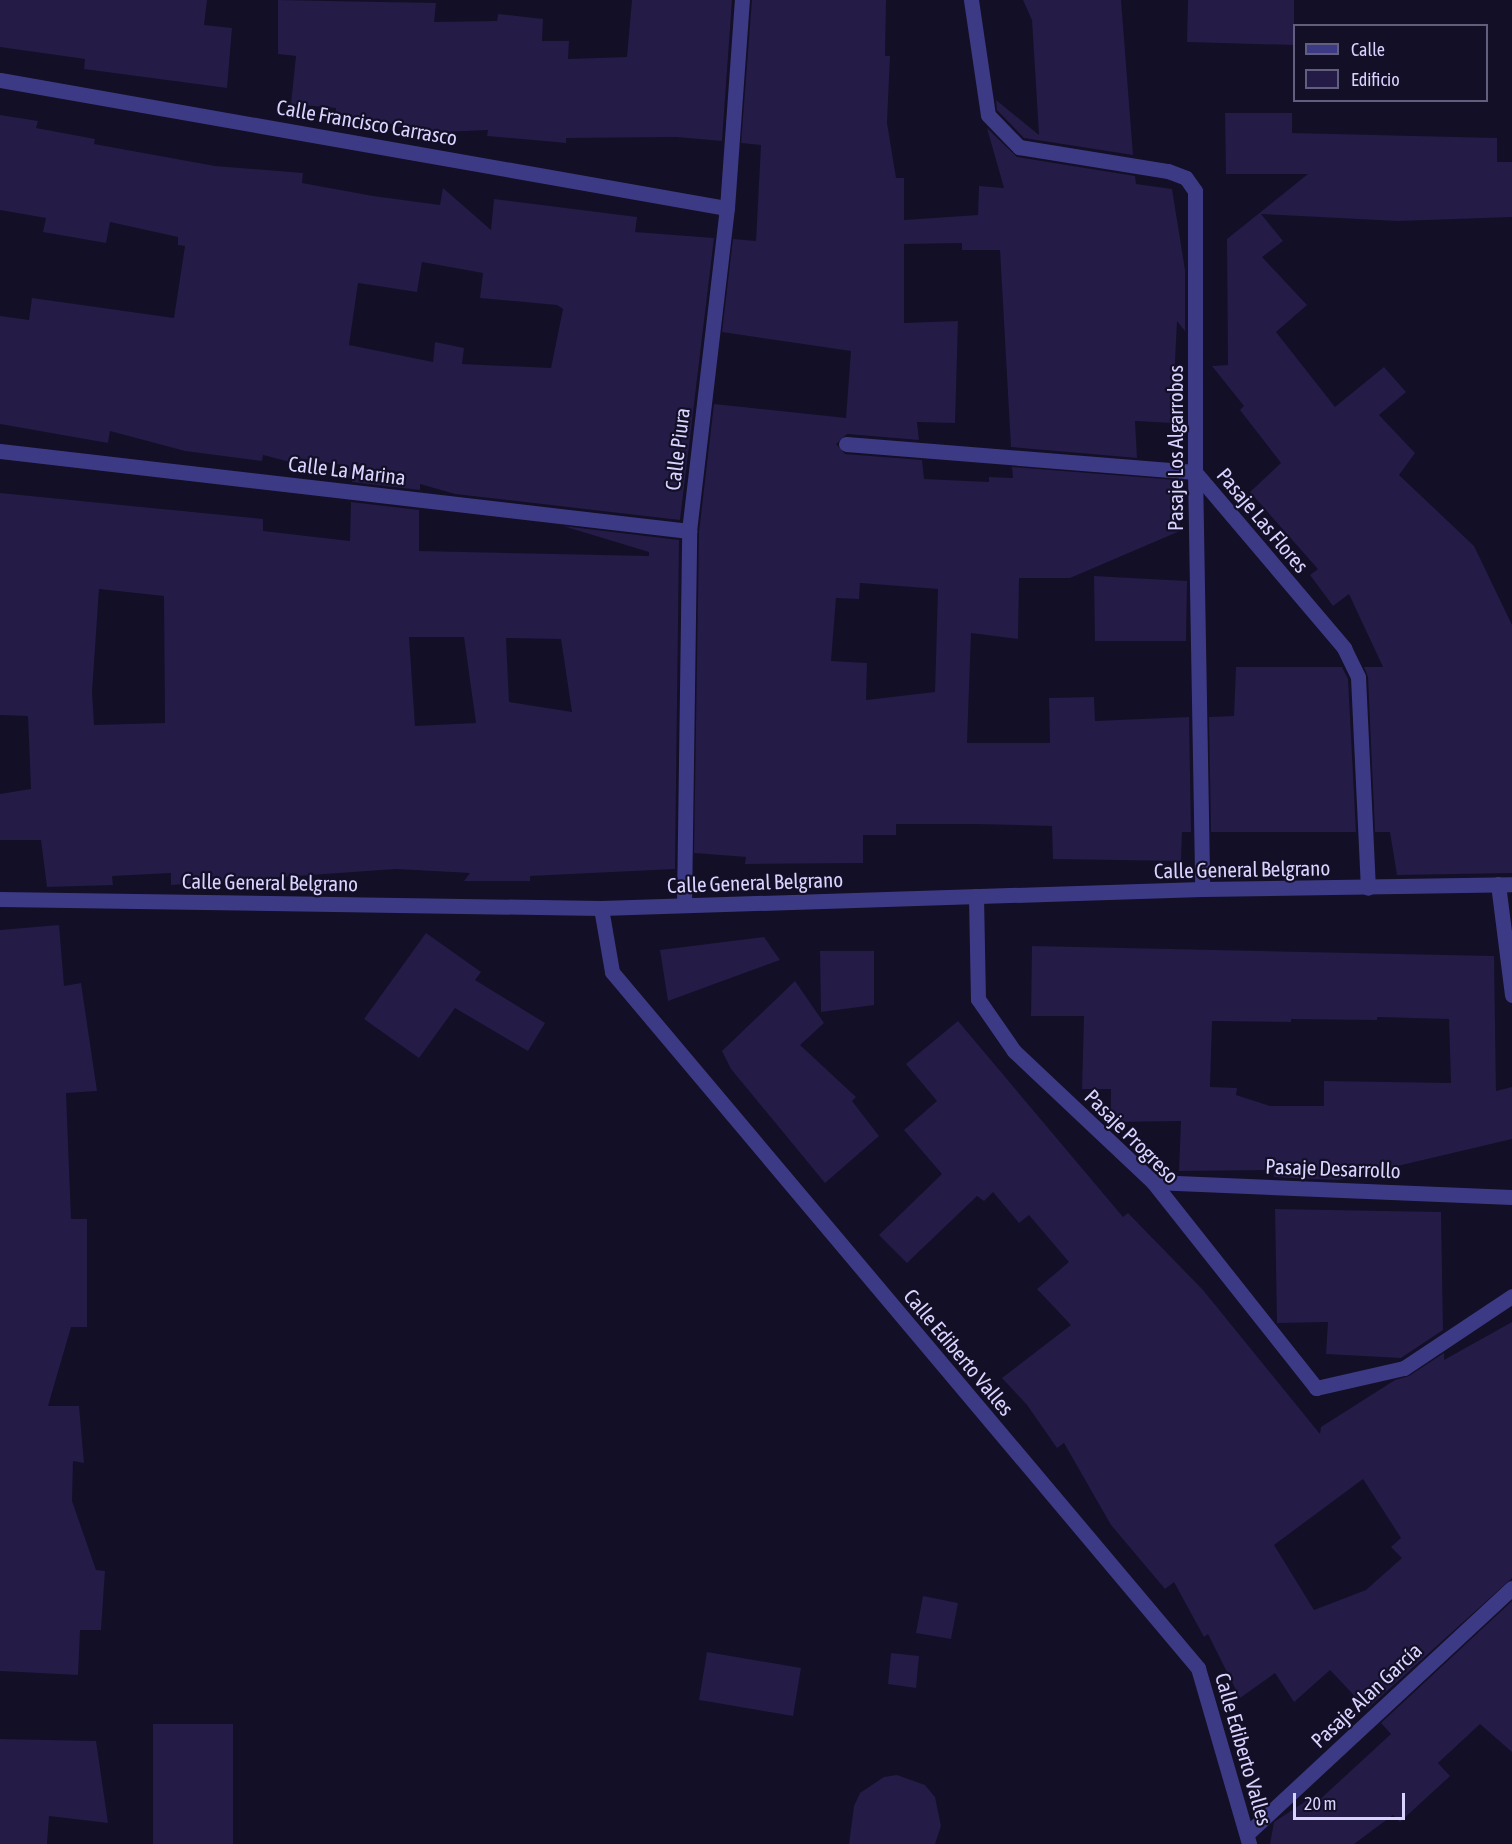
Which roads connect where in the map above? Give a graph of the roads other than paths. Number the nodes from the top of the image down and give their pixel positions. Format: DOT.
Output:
graph roads {
  1 [pos="742,0"];
  2 [pos="971,0"];
  3 [pos="0,80"];
  4 [pos="727,208"];
  5 [pos="846,444"];
  6 [pos="0,451"];
  7 [pos="1195,472"];
  8 [pos="689,531"];
  9 [pos="1505,884"];
  10 [pos="1368,888"];
  11 [pos="1202,889"];
  12 [pos="976,896"];
  13 [pos="0,899"];
  14 [pos="684,905"];
  15 [pos="601,908"];
  16 [pos="1512,995"];
  17 [pos="1153,1182"];
  18 [pos="1512,1197"];
  19 [pos="1512,1296"];
  20 [pos="1512,1588"];
  21 [pos="1249,1838"];
  1 -- 4 [label="street, Calle Piura"];
  2 -- 7 [label="street, Pasaje Los Algarrobos"];
  3 -- 4 [label="street, Calle Francisco Carrasco"];
  4 -- 8 [label="street, Calle Piura"];
  5 -- 7 [label="street, Pasaje Las Flores"];
  6 -- 8 [label="street, Calle La Marina"];
  7 -- 10 [label="street, Pasaje Las Flores"];
  7 -- 11 [label="street, Pasaje Los Algarrobos"];
  8 -- 14 [label="street, Calle Piura"];
  9 -- 10 [label="street, Calle General Belgrano"];
  9 -- 16 [label="street"];
  10 -- 11 [label="street, Calle General Belgrano"];
  11 -- 12 [label="street, Calle General Belgrano"];
  12 -- 14 [label="street, Calle General Belgrano"];
  12 -- 17 [label="street, Pasaje Progreso"];
  13 -- 15 [label="street, Calle General Belgrano"];
  14 -- 15 [label="street, Calle General Belgrano"];
  15 -- 21 [label="street, Calle Ediberto Valles"];
  17 -- 18 [label="street, Pasaje Desarrollo"];
  17 -- 19 [label="street, Pasaje Progreso"];
  20 -- 21 [label="street, Pasaje Alan García"];
}
